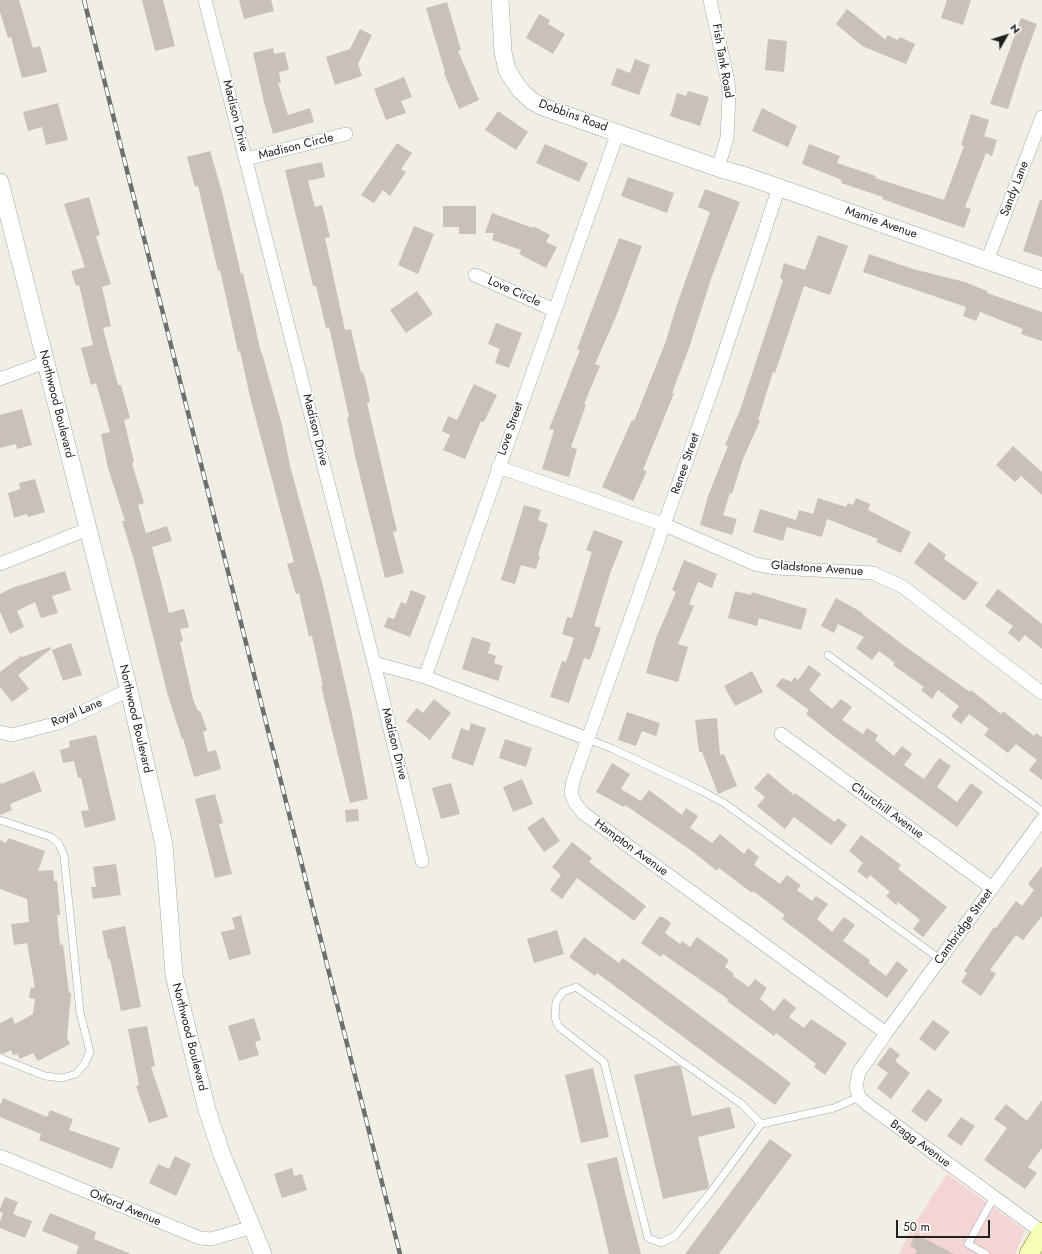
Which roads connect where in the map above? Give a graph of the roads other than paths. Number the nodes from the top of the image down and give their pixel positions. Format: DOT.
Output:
graph roads {
  1 [pos="206,0"];
  2 [pos="500,0"];
  3 [pos="710,0"];
  4 [pos="1042,117"];
  5 [pos="618,132"];
  6 [pos="346,134"];
  7 [pos="246,159"];
  8 [pos="718,168"];
  9 [pos="0,182"];
  10 [pos="779,187"];
  11 [pos="987,260"];
  12 [pos="475,275"];
  13 [pos="1042,280"];
  14 [pos="554,310"];
  15 [pos="46,362"];
  16 [pos="0,379"];
  17 [pos="498,466"];
  18 [pos="665,525"];
  19 [pos="88,529"];
  20 [pos="0,564"];
  21 [pos="828,656"];
  22 [pos="374,662"];
  23 [pos="426,677"];
  24 [pos="128,690"];
  25 [pos="1042,693"];
  26 [pos="0,732"];
  27 [pos="781,734"];
  28 [pos="588,739"];
  29 [pos="1042,811"];
  30 [pos="0,820"];
  31 [pos="1042,820"];
  32 [pos="422,860"];
  33 [pos="992,888"];
  34 [pos="940,959"];
  35 [pos="886,1033"];
  36 [pos="0,1058"];
  37 [pos="859,1097"];
  38 [pos="760,1124"];
  39 [pos="0,1156"];
  40 [pos="994,1197"];
  41 [pos="252,1227"];
  42 [pos="1042,1232"];
  43 [pos="262,1254"];
  44 [pos="986,1254"];
  45 [pos="1029,1254"];
  1 -- 7 [label="street, Madison Drive"];
  2 -- 5 [label="street, Dobbins Road"];
  3 -- 8 [label="street, Fish Tank Road"];
  4 -- 11 [label="street, Sandy Lane"];
  5 -- 8 [label="street, Dobbins Road"];
  5 -- 14 [label="street, Love Street"];
  6 -- 7 [label="street, Madison Circle"];
  7 -- 22 [label="street, Madison Drive"];
  8 -- 10 [label="street, Mamie Avenue"];
  9 -- 15 [label="street, Northwood Boulevard"];
  10 -- 11 [label="street, Mamie Avenue"];
  10 -- 18 [label="street, Renee Street"];
  11 -- 13 [label="street, Mamie Avenue"];
  12 -- 14 [label="street, Love Circle"];
  14 -- 17 [label="street, Love Street"];
  15 -- 16 [label="street"];
  15 -- 19 [label="street, Northwood Boulevard"];
  17 -- 18 [label="street, Gladstone Avenue"];
  17 -- 23 [label="street, Love Street"];
  18 -- 25 [label="street, Gladstone Avenue"];
  18 -- 28 [label="street, Renee Street"];
  19 -- 20 [label="street"];
  19 -- 24 [label="street, Northwood Boulevard"];
  21 -- 29 [label="lane"];
  22 -- 23 [label="street"];
  22 -- 32 [label="street, Madison Drive"];
  23 -- 28 [label="street"];
  24 -- 26 [label="street, Royal Lane"];
  24 -- 41 [label="street, Northwood Boulevard"];
  27 -- 33 [label="street, Churchill Avenue"];
  28 -- 34 [label="lane"];
  28 -- 35 [label="street, Hampton Avenue"];
  30 -- 36 [label="lane"];
  31 -- 33 [label="street, Cambridge Street"];
  33 -- 34 [label="street, Cambridge Street"];
  34 -- 35 [label="street, Cambridge Street"];
  35 -- 37 [label="street"];
  37 -- 38 [label="lane"];
  37 -- 40 [label="street, Bragg Avenue"];
  38 -- 38 [label="lane"];
  39 -- 41 [label="street, Oxford Avenue"];
  40 -- 42 [label="street, Bragg Avenue"];
  40 -- 44 [label="lane"];
  41 -- 43 [label="street, Northwood Boulevard"];
  42 -- 45 [label="main road"];
}
